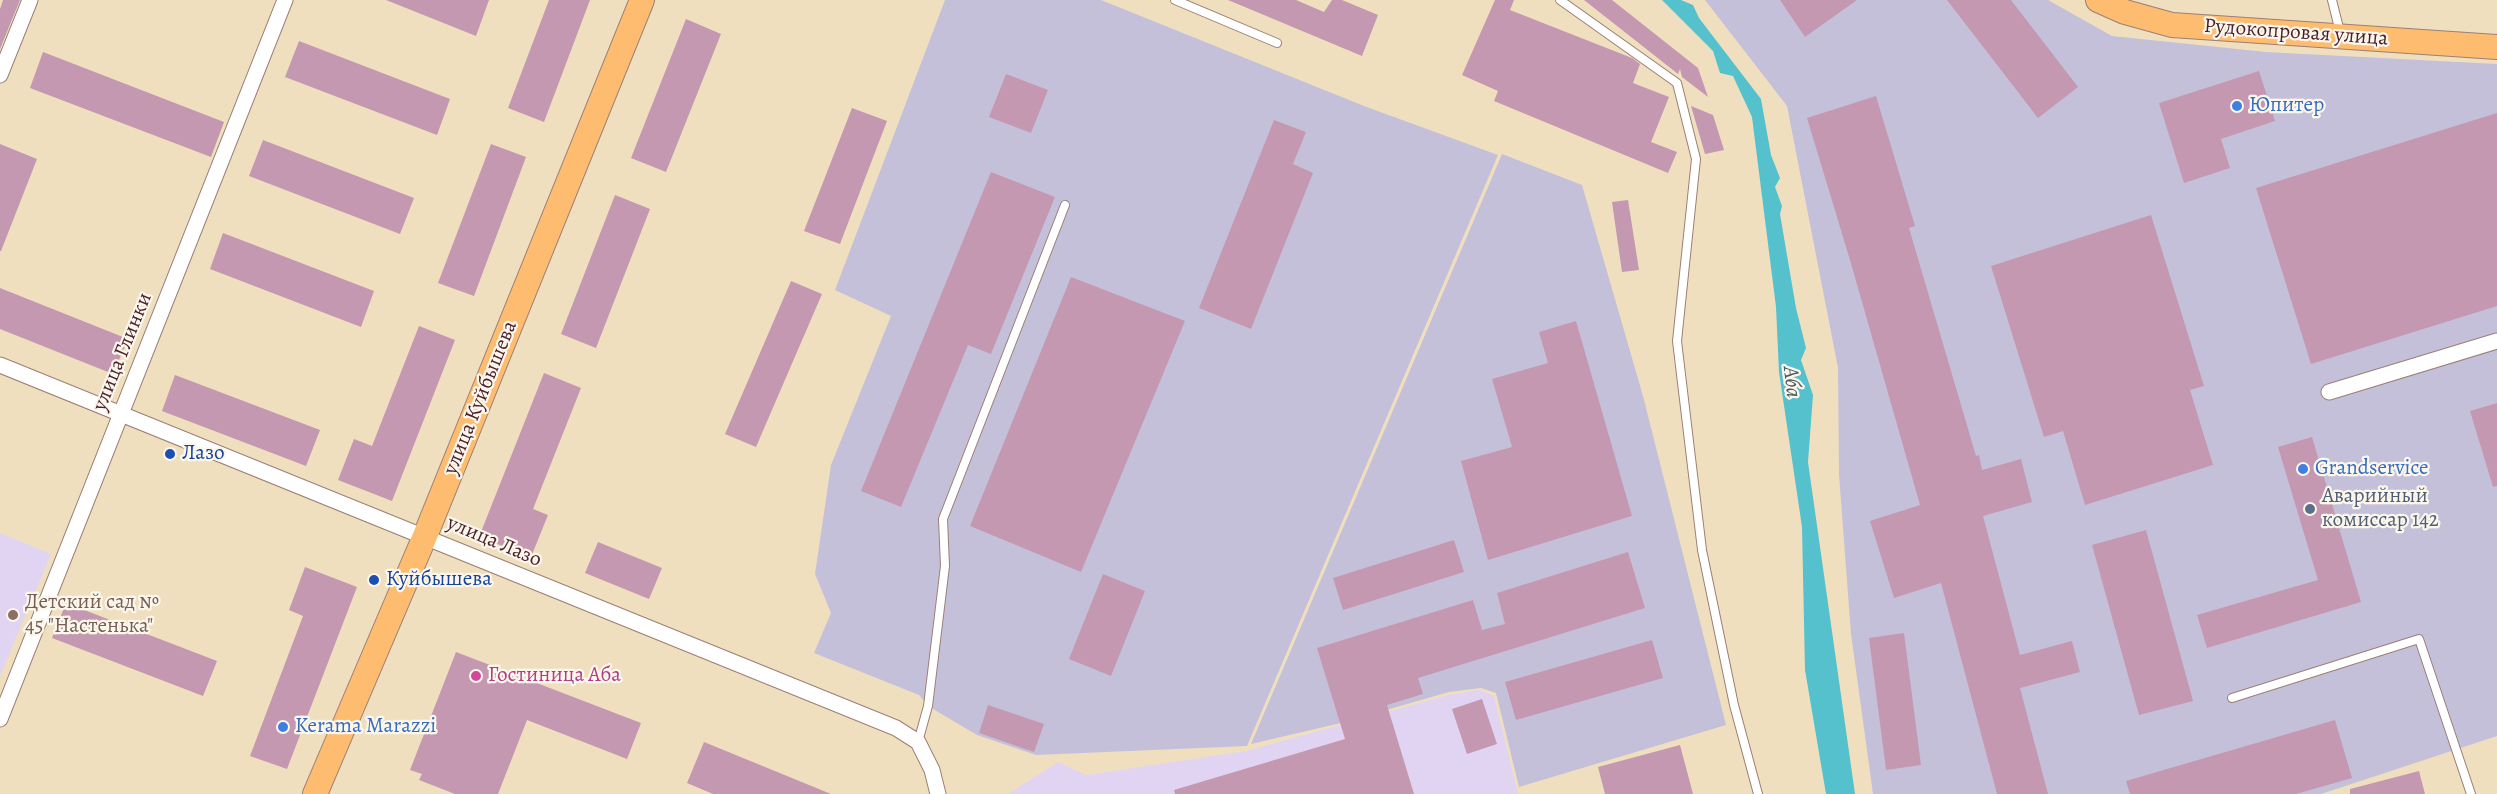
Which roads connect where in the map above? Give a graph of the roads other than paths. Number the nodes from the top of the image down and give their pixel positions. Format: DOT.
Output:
graph roads {
  1 [pos="30,0"];
  2 [pos="285,0"];
  3 [pos="642,0"];
  4 [pos="1175,0"];
  5 [pos="1560,0"];
  6 [pos="2098,0"];
  7 [pos="2332,0"];
  8 [pos="2341,36"];
  9 [pos="1277,43"];
  10 [pos="2497,47"];
  11 [pos="0,75"];
  12 [pos="1065,205"];
  13 [pos="2497,341"];
  14 [pos="0,365"];
  15 [pos="2329,392"];
  16 [pos="121,413"];
  17 [pos="425,536"];
  18 [pos="2232,698"];
  19 [pos="0,719"];
  20 [pos="918,742"];
  21 [pos="315,794"];
  22 [pos="938,794"];
  23 [pos="1758,794"];
  24 [pos="2471,794"];
  1 -- 11 [label="street"];
  2 -- 16 [label="street, улица Глинки"];
  3 -- 17 [label="main road, улица Куйбышева"];
  4 -- 9 [label="lane"];
  5 -- 23 [label="lane"];
  6 -- 8 [label="main road, Рудокопровая улица"];
  7 -- 8 [label="lane"];
  8 -- 10 [label="main road, Рудокопровая улица"];
  12 -- 20 [label="lane"];
  13 -- 15 [label="street"];
  14 -- 16 [label="street, улица Лазо"];
  16 -- 17 [label="street, улица Лазо"];
  16 -- 19 [label="street, улица Глинки"];
  17 -- 20 [label="street, улица Лазо"];
  17 -- 21 [label="main road, улица Куйбышева"];
  18 -- 24 [label="lane"];
  20 -- 22 [label="street"];
}
